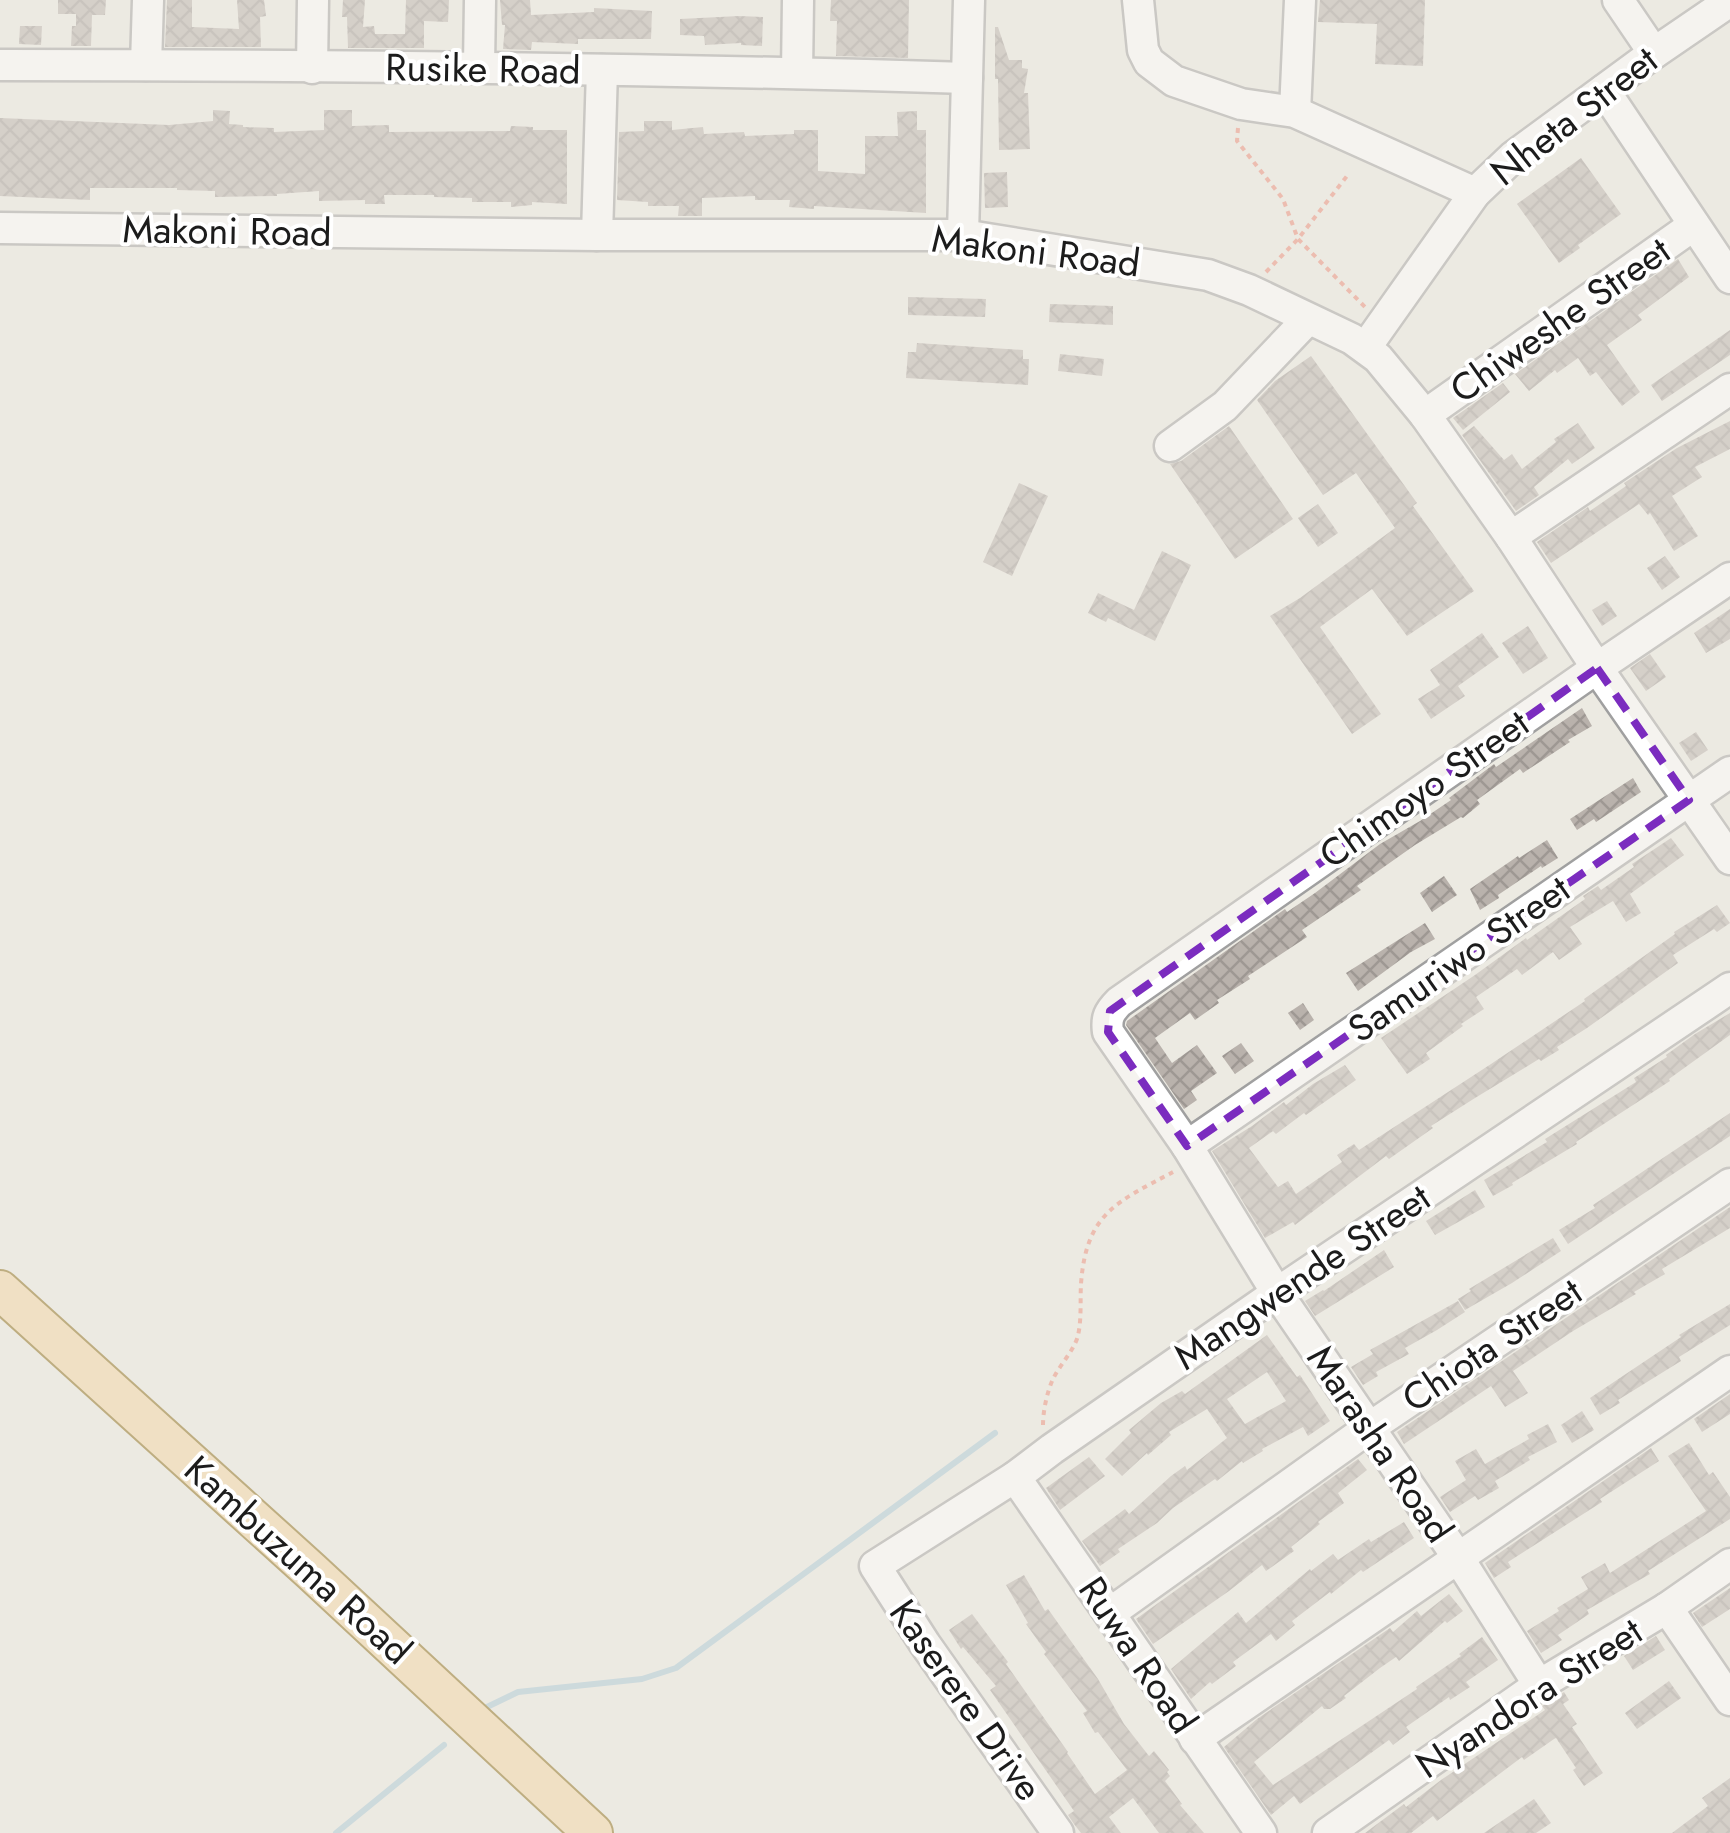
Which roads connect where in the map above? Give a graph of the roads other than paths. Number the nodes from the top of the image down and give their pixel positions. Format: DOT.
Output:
graph roads {
  1 [pos="148,0"];
  2 [pos="313,0"];
  3 [pos="480,0"];
  4 [pos="798,0"];
  5 [pos="969,0"];
  6 [pos="1138,0"];
  7 [pos="1300,0"];
  8 [pos="1618,0"];
  9 [pos="1730,1"];
  10 [pos="1654,53"];
  11 [pos="0,65"];
  12 [pos="146,65"];
  13 [pos="478,66"];
  14 [pos="312,68"];
  15 [pos="602,70"];
  16 [pos="797,73"];
  17 [pos="966,78"];
  18 [pos="1604,90"];
  19 [pos="1294,112"];
  20 [pos="1475,193"];
  21 [pos="1694,225"];
  22 [pos="0,228"];
  23 [pos="597,235"];
  24 [pos="962,235"];
  25 [pos="1730,278"];
  26 [pos="1308,319"];
  27 [pos="1375,336"];
  28 [pos="1730,389"];
  29 [pos="1425,415"];
  30 [pos="1170,446"];
  31 [pos="1512,537"];
  32 [pos="1730,578"];
  33 [pos="1597,668"];
  34 [pos="1730,772"];
  35 [pos="1689,800"];
  36 [pos="1730,859"];
  37 [pos="1730,988"];
  38 [pos="1119,1002"];
  39 [pos="1191,1153"];
  40 [pos="1730,1184"];
  41 [pos="0,1290"];
  42 [pos="1277,1293"];
  43 [pos="1730,1372"];
  44 [pos="1369,1428"];
  45 [pos="1015,1478"];
  46 [pos="1459,1559"];
  47 [pos="1730,1564"];
  48 [pos="875,1566"];
  49 [pos="1666,1608"];
  50 [pos="1110,1613"];
  51 [pos="1540,1685"];
  52 [pos="1730,1700"];
  53 [pos="1195,1739"];
  54 [pos="594,1833"];
  55 [pos="1058,1833"];
  56 [pos="1261,1833"];
  57 [pos="1328,1833"];
  1 -- 12 [label="street"];
  2 -- 14 [label="street"];
  3 -- 13 [label="street"];
  4 -- 16 [label="street"];
  5 -- 17 [label="street"];
  6 -- 19 [label="street"];
  7 -- 19 [label="street"];
  8 -- 10 [label="street"];
  9 -- 10 [label="street, Nheta Street"];
  10 -- 18 [label="street, Nheta Street"];
  11 -- 12 [label="street, Rusike Road"];
  12 -- 14 [label="street, Rusike Road"];
  13 -- 14 [label="street, Rusike Road"];
  13 -- 15 [label="street, Rusike Road"];
  15 -- 16 [label="street, Rusike Road"];
  15 -- 23 [label="street"];
  16 -- 17 [label="street, Rusike Road"];
  17 -- 24 [label="street"];
  18 -- 20 [label="street, Nheta Street"];
  18 -- 21 [label="street"];
  19 -- 20 [label="street"];
  20 -- 27 [label="street, Nheta Street"];
  21 -- 25 [label="street"];
  21 -- 29 [label="street, Chiweshe Street"];
  22 -- 23 [label="street, Makoni Road"];
  23 -- 24 [label="street, Makoni Road"];
  24 -- 26 [label="street, Makoni Road"];
  26 -- 27 [label="street, Makoni Road"];
  26 -- 30 [label="street"];
  27 -- 29 [label="street, Makoni Road"];
  28 -- 31 [label="street"];
  29 -- 31 [label="street, Makoni Road"];
  31 -- 33 [label="street, Makoni Road"];
  32 -- 33 [label="street, Chimoyo Street"];
  33 -- 35 [label="street, Makoni Road"];
  33 -- 38 [label="street, Chimoyo Street"];
  34 -- 35 [label="street, Samuriwo Street"];
  35 -- 36 [label="street, Makoni Road"];
  35 -- 39 [label="street, Samuriwo Street"];
  37 -- 42 [label="street, Mangwende Street"];
  38 -- 39 [label="street, Marasha Road"];
  39 -- 42 [label="street, Marasha Road"];
  40 -- 44 [label="street, Chiota Street"];
  41 -- 54 [label="main road, Kambuzuma Road"];
  42 -- 44 [label="street, Marasha Road"];
  42 -- 45 [label="street, Mangwende Street"];
  43 -- 46 [label="street"];
  44 -- 46 [label="street, Marasha Road"];
  44 -- 50 [label="street, Chiota Street"];
  45 -- 48 [label="street, Mangwende Street"];
  45 -- 50 [label="street, Ruwa Road"];
  46 -- 51 [label="street, Marasha Road"];
  46 -- 53 [label="street"];
  47 -- 49 [label="street, Nyandora Street"];
  48 -- 55 [label="street, Kaserere Drive"];
  49 -- 51 [label="street, Nyandora Street"];
  49 -- 52 [label="street"];
  50 -- 53 [label="street, Ruwa Road"];
  51 -- 57 [label="street, Nyandora Street"];
  53 -- 56 [label="street, Ruwa Road"];
}
